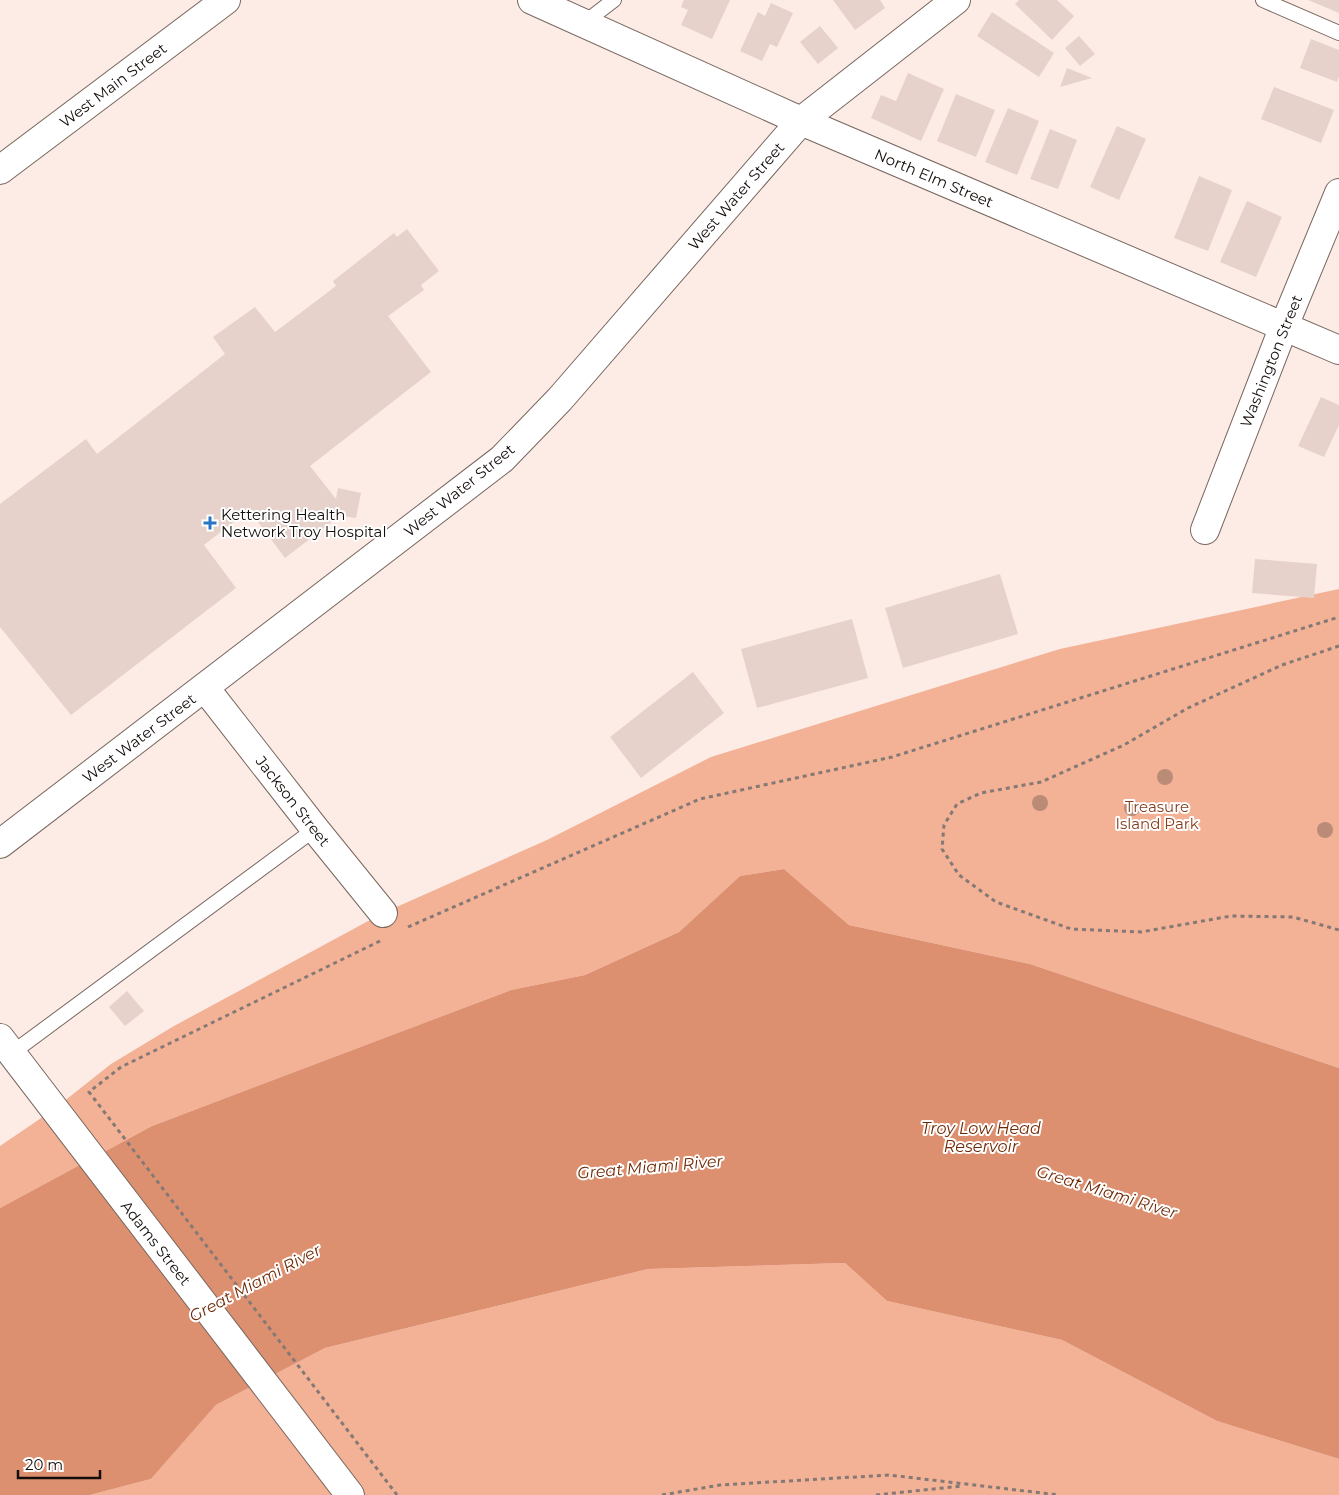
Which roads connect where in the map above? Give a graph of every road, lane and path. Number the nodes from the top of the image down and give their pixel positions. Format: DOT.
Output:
graph roads {
  1 [pos="226,0"];
  2 [pos="614,0"];
  3 [pos="956,0"];
  4 [pos="1263,0"];
  5 [pos="537,1"];
  6 [pos="584,24"];
  7 [pos="1339,32"];
  8 [pos="801,121"];
  9 [pos="0,170"];
  10 [pos="1339,193"];
  11 [pos="1284,326"];
  12 [pos="1339,350"];
  13 [pos="1205,530"];
  14 [pos="1339,616"];
  15 [pos="1339,646"];
  16 [pos="205,688"];
  17 [pos="315,829"];
  18 [pos="0,844"];
  19 [pos="389,927"];
  20 [pos="1339,930"];
  21 [pos="6,1045"];
  22 [pos="968,1485"];
  23 [pos="350,1495"];
  24 [pos="397,1495"];
  25 [pos="662,1495"];
  26 [pos="876,1495"];
  27 [pos="1059,1495"];
  1 -- 9 [label="street, West Main Street"];
  2 -- 6 [label="lane"];
  3 -- 8 [label="street, West Water Street"];
  4 -- 7 [label="lane"];
  5 -- 6 [label="street, North Elm Street"];
  6 -- 8 [label="street, North Elm Street"];
  8 -- 11 [label="street, North Elm Street"];
  8 -- 16 [label="street, West Water Street"];
  10 -- 11 [label="street, Washington Street"];
  11 -- 12 [label="street, North Elm Street"];
  11 -- 13 [label="street, Washington Street"];
  14 -- 19 [label="path"];
  15 -- 20 [label="path"];
  16 -- 17 [label="street, Jackson Street"];
  16 -- 18 [label="street, West Water Street"];
  17 -- 19 [label="street, Jackson Street"];
  17 -- 21 [label="lane"];
  19 -- 24 [label="path"];
  21 -- 23 [label="street, Adams Street"];
  22 -- 25 [label="path"];
  22 -- 26 [label="path"];
  22 -- 27 [label="path"];
}
